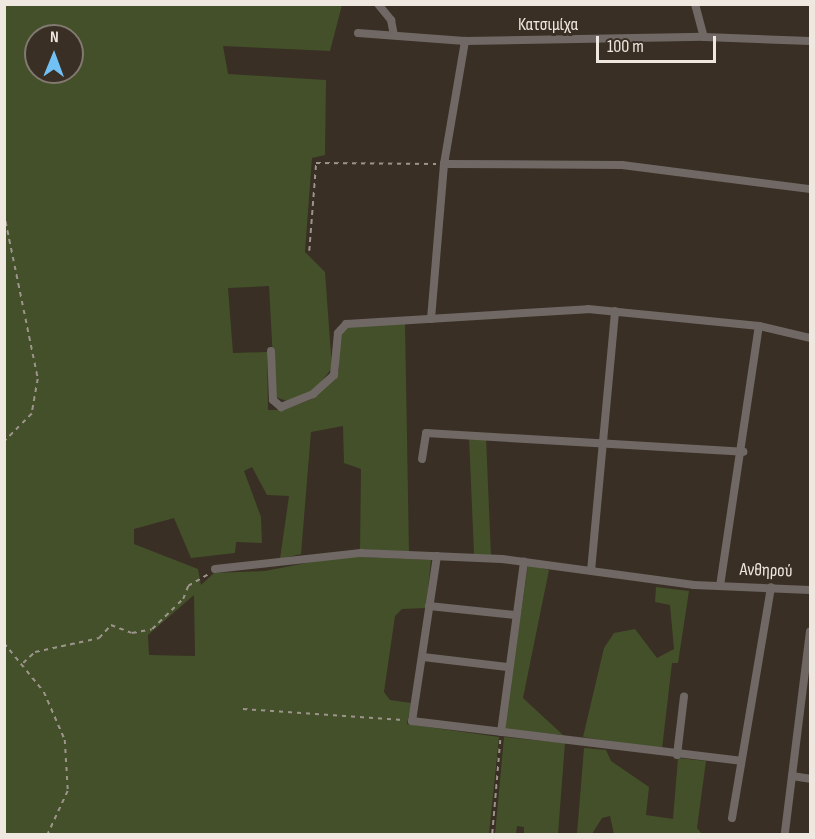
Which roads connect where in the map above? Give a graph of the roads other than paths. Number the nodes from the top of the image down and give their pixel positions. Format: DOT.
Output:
graph roads {
  1 [pos="378,4"];
  2 [pos="695,4"];
  3 [pos="358,33"];
  4 [pos="394,35"];
  5 [pos="704,37"];
  6 [pos="465,41"];
  7 [pos="810,41"];
  8 [pos="444,164"];
  9 [pos="810,189"];
  10 [pos="615,311"];
  11 [pos="431,319"];
  12 [pos="759,326"];
  13 [pos="810,338"];
  14 [pos="271,351"];
  15 [pos="605,443"];
  16 [pos="743,452"];
  17 [pos="422,459"];
  18 [pos="437,556"];
  19 [pos="524,562"];
  20 [pos="215,569"];
  21 [pos="591,571"];
  22 [pos="720,586"];
  23 [pos="771,587"];
  24 [pos="810,590"];
  25 [pos="429,606"];
  26 [pos="515,615"];
  27 [pos="810,632"];
  28 [pos="423,657"];
  29 [pos="507,667"];
  30 [pos="684,696"];
  31 [pos="501,732"];
  32 [pos="677,755"];
  33 [pos="741,761"];
  34 [pos="792,776"];
  35 [pos="810,779"];
  36 [pos="732,818"];
  37 [pos="785,832"];
  1 -- 4 [label="street"];
  2 -- 5 [label="street"];
  3 -- 4 [label="street, Κατσιμίχα"];
  4 -- 6 [label="street, Κατσιμίχα"];
  5 -- 6 [label="street, Κατσιμίχα"];
  5 -- 7 [label="street, Κατσιμίχα"];
  6 -- 8 [label="street"];
  8 -- 9 [label="street"];
  8 -- 11 [label="street"];
  10 -- 11 [label="street"];
  10 -- 12 [label="street"];
  10 -- 15 [label="street"];
  11 -- 14 [label="street"];
  12 -- 13 [label="street"];
  12 -- 16 [label="street"];
  15 -- 16 [label="street"];
  15 -- 17 [label="street"];
  15 -- 21 [label="street"];
  16 -- 22 [label="street"];
  18 -- 19 [label="street, Ανθηρού"];
  18 -- 20 [label="street, Ανθηρού"];
  18 -- 25 [label="street"];
  19 -- 21 [label="street, Ανθηρού"];
  19 -- 26 [label="street"];
  21 -- 22 [label="street, Ανθηρού"];
  22 -- 23 [label="street, Ανθηρού"];
  23 -- 24 [label="street, Ανθηρού"];
  23 -- 33 [label="street"];
  25 -- 26 [label="street"];
  25 -- 28 [label="street"];
  26 -- 29 [label="street"];
  27 -- 34 [label="street"];
  28 -- 29 [label="street"];
  28 -- 31 [label="street"];
  29 -- 31 [label="street"];
  30 -- 32 [label="street"];
  31 -- 32 [label="street"];
  32 -- 33 [label="street"];
  33 -- 36 [label="street"];
  34 -- 35 [label="street"];
  34 -- 37 [label="street"];
}
